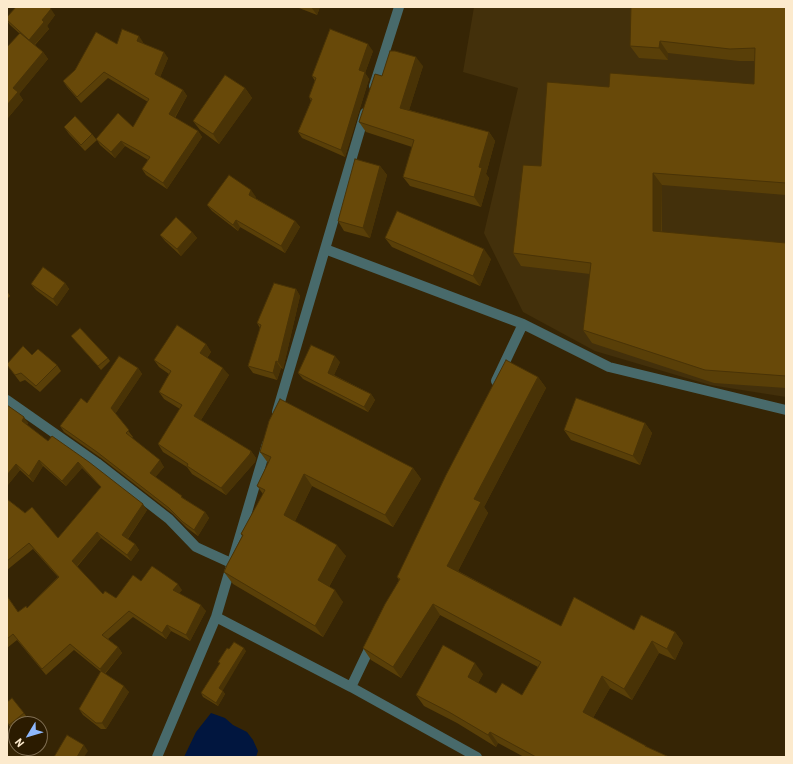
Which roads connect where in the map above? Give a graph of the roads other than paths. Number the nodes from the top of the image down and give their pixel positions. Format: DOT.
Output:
graph roads {
  1 [pos="399,7"];
  2 [pos="325,249"];
  3 [pos="523,324"];
  4 [pos="492,388"];
  5 [pos="7,400"];
  6 [pos="786,410"];
  7 [pos="273,422"];
  8 [pos="269,437"];
  9 [pos="231,563"];
  10 [pos="216,617"];
  11 [pos="378,630"];
  12 [pos="351,687"];
  13 [pos="157,757"];
  14 [pos="478,757"];
  1 -- 2 [label="street"];
  2 -- 3 [label="street"];
  2 -- 7 [label="street"];
  3 -- 4 [label="street"];
  3 -- 6 [label="street"];
  5 -- 9 [label="street"];
  8 -- 9 [label="street"];
  9 -- 10 [label="street"];
  10 -- 12 [label="street"];
  10 -- 13 [label="street"];
  11 -- 12 [label="street"];
  12 -- 14 [label="street"];
}
